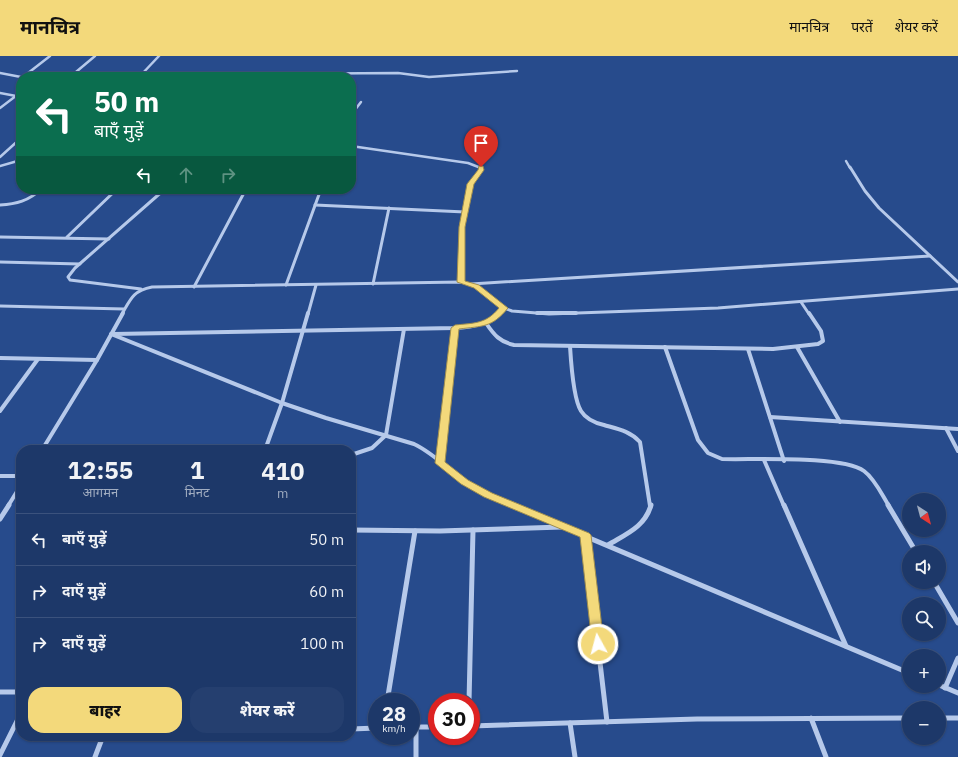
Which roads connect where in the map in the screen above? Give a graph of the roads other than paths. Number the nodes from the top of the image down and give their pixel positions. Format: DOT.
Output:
graph roads {
  1 [pos="50,56"];
  2 [pos="95,56"];
  3 [pos="159,56"];
  4 [pos="517,71"];
  5 [pos="29,72"];
  6 [pos="76,72"];
  7 [pos="145,72"];
  8 [pos="0,73"];
  9 [pos="356,73"];
  10 [pos="16,76"];
  11 [pos="0,93"];
  12 [pos="16,96"];
  13 [pos="361,102"];
  14 [pos="0,108"];
  15 [pos="356,108"];
  16 [pos="16,143"];
  17 [pos="356,147"];
  18 [pos="0,157"];
  19 [pos="16,161"];
  20 [pos="846,161"];
  21 [pos="0,166"];
  22 [pos="36,194"];
  23 [pos="112,194"];
  24 [pos="160,194"];
  25 [pos="243,194"];
  26 [pos="319,194"];
  27 [pos="0,205"];
  28 [pos="315,205"];
  29 [pos="389,208"];
  30 [pos="465,212"];
  31 [pos="0,236"];
  32 [pos="67,237"];
  33 [pos="110,239"];
  34 [pos="930,256"];
  35 [pos="0,262"];
  36 [pos="80,264"];
  37 [pos="461,282"];
  38 [pos="958,282"];
  39 [pos="373,284"];
  40 [pos="469,284"];
  41 [pos="286,285"];
  42 [pos="316,285"];
  43 [pos="194,286"];
  44 [pos="142,289"];
  45 [pos="958,289"];
  46 [pos="801,302"];
  47 [pos="0,306"];
  48 [pos="504,308"];
  49 [pos="124,310"];
  50 [pos="486,323"];
  51 [pos="404,328"];
  52 [pos="455,328"];
  53 [pos="304,330"];
  54 [pos="111,334"];
  55 [pos="570,346"];
  56 [pos="665,347"];
  57 [pos="797,347"];
  58 [pos="748,349"];
  59 [pos="0,358"];
  60 [pos="38,359"];
  61 [pos="97,360"];
  62 [pos="282,403"];
  63 [pos="0,411"];
  64 [pos="770,417"];
  65 [pos="840,422"];
  66 [pos="946,428"];
  67 [pos="958,429"];
  68 [pos="386,436"];
  69 [pos="45,445"];
  70 [pos="267,445"];
  71 [pos="958,451"];
  72 [pos="356,454"];
  73 [pos="764,460"];
  74 [pos="784,461"];
  75 [pos="440,463"];
  76 [pos="0,476"];
  77 [pos="16,476"];
  78 [pos="16,493"];
  79 [pos="0,519"];
  80 [pos="565,527"];
  81 [pos="356,530"];
  82 [pos="415,530"];
  83 [pos="472,530"];
  84 [pos="585,535"];
  85 [pos="608,545"];
  86 [pos="912,545"];
  87 [pos="938,589"];
  88 [pos="958,623"];
  89 [pos="846,646"];
  90 [pos="958,658"];
  91 [pos="902,670"];
  92 [pos="946,688"];
  93 [pos="0,692"];
  94 [pos="16,692"];
  95 [pos="388,693"];
  96 [pos="469,693"];
  97 [pos="958,693"];
  98 [pos="811,718"];
  99 [pos="902,718"];
  100 [pos="946,718"];
  101 [pos="958,718"];
  102 [pos="607,722"];
  103 [pos="16,723"];
  104 [pos="570,723"];
  105 [pos="480,726"];
  106 [pos="368,728"];
  107 [pos="356,729"];
  108 [pos="101,741"];
  109 [pos="415,745"];
  110 [pos="0,755"];
  111 [pos="95,757"];
  112 [pos="416,757"];
  113 [pos="575,757"];
  114 [pos="826,757"];
  1 -- 5 [label="street"];
  2 -- 6 [label="street"];
  3 -- 7 [label="street"];
  4 -- 9 [label="street"];
  8 -- 10 [label="street"];
  11 -- 12 [label="street"];
  12 -- 14 [label="street"];
  13 -- 15 [label="street"];
  16 -- 18 [label="street"];
  17 -- 30 [label="street"];
  19 -- 21 [label="street"];
  20 -- 34 [label="street"];
  22 -- 27 [label="street"];
  23 -- 32 [label="street"];
  24 -- 33 [label="street"];
  25 -- 43 [label="street"];
  26 -- 28 [label="street"];
  28 -- 29 [label="street"];
  28 -- 41 [label="street"];
  29 -- 30 [label="street"];
  29 -- 39 [label="street"];
  30 -- 37 [label="street"];
  31 -- 32 [label="street"];
  32 -- 33 [label="street"];
  33 -- 36 [label="street"];
  34 -- 38 [label="street"];
  34 -- 40 [label="street"];
  35 -- 36 [label="street"];
  36 -- 44 [label="street"];
  37 -- 39 [label="street"];
  37 -- 40 [label="street"];
  39 -- 42 [label="street"];
  40 -- 48 [label="street"];
  41 -- 42 [label="street"];
  41 -- 43 [label="street"];
  42 -- 53 [label="street"];
  43 -- 44 [label="street"];
  44 -- 49 [label="street"];
  45 -- 46 [label="street"];
  46 -- 48 [label="street"];
  46 -- 57 [label="street"];
  47 -- 49 [label="street"];
  48 -- 50 [label="street"];
  49 -- 54 [label="street"];
  50 -- 52 [label="street"];
  50 -- 55 [label="street"];
  51 -- 52 [label="street"];
  51 -- 53 [label="street"];
  51 -- 68 [label="street"];
  52 -- 75 [label="street"];
  53 -- 54 [label="street"];
  53 -- 62 [label="street"];
  54 -- 61 [label="street"];
  54 -- 62 [label="street"];
  55 -- 56 [label="street"];
  55 -- 85 [label="street"];
  56 -- 58 [label="street"];
  56 -- 73 [label="street"];
  57 -- 58 [label="street"];
  57 -- 65 [label="street"];
  58 -- 64 [label="street"];
  59 -- 60 [label="street"];
  60 -- 61 [label="street"];
  60 -- 63 [label="street"];
  61 -- 69 [label="street"];
  62 -- 68 [label="street"];
  62 -- 70 [label="street"];
  64 -- 65 [label="street"];
  64 -- 74 [label="street"];
  65 -- 66 [label="street"];
  66 -- 67 [label="street"];
  66 -- 71 [label="street"];
  68 -- 72 [label="street"];
  68 -- 75 [label="street"];
  73 -- 74 [label="street"];
  73 -- 89 [label="street"];
  74 -- 86 [label="street"];
  75 -- 80 [label="street"];
  76 -- 77 [label="street"];
  78 -- 79 [label="street"];
  80 -- 83 [label="street"];
  80 -- 84 [label="street"];
  81 -- 82 [label="street"];
  82 -- 83 [label="street"];
  82 -- 95 [label="street"];
  83 -- 96 [label="street"];
  84 -- 85 [label="street"];
  84 -- 102 [label="street"];
  85 -- 89 [label="street"];
  87 -- 88 [label="street"];
  89 -- 91 [label="street"];
  90 -- 92 [label="street"];
  92 -- 97 [label="street"];
  93 -- 94 [label="street"];
  98 -- 99 [label="street"];
  98 -- 102 [label="street"];
  98 -- 114 [label="street"];
  100 -- 101 [label="street"];
  102 -- 104 [label="street"];
  103 -- 110 [label="street"];
  104 -- 105 [label="street"];
  104 -- 113 [label="street"];
  106 -- 107 [label="street"];
  108 -- 111 [label="street"];
  109 -- 112 [label="street"];
}
